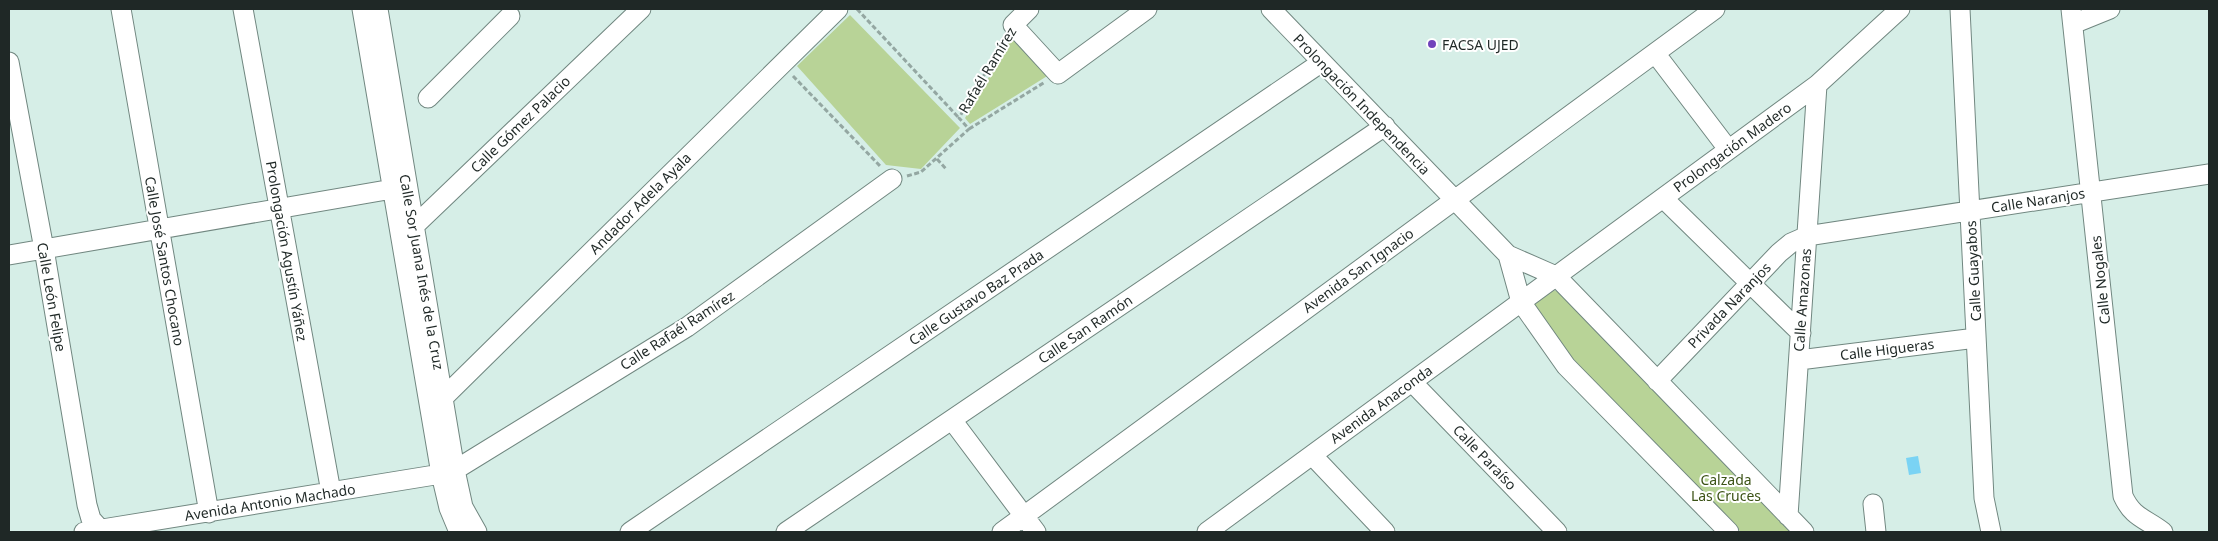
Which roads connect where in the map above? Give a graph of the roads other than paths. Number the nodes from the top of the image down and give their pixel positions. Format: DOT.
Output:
graph roads {
  1 [pos="121,9"];
  2 [pos="243,9"];
  3 [pos="362,9"];
  4 [pos="378,9"];
  5 [pos="641,9"];
  6 [pos="838,9"];
  7 [pos="1029,9"];
  8 [pos="1146,9"];
  9 [pos="1271,9"];
  10 [pos="1715,9"];
  11 [pos="1900,9"];
  12 [pos="1960,9"];
  13 [pos="2110,9"];
  14 [pos="510,16"];
  15 [pos="2072,16"];
  16 [pos="1655,53"];
  17 [pos="9,62"];
  18 [pos="1322,62"];
  19 [pos="1817,85"];
  20 [pos="428,98"];
  21 [pos="1385,126"];
  22 [pos="1728,149"];
  23 [pos="2209,174"];
  24 [pos="892,179"];
  25 [pos="400,188"];
  26 [pos="2091,192"];
  27 [pos="1663,198"];
  28 [pos="1454,199"];
  29 [pos="279,209"];
  30 [pos="1970,211"];
  31 [pos="160,229"];
  32 [pos="407,233"];
  33 [pos="1807,236"];
  34 [pos="44,249"];
  35 [pos="9,255"];
  36 [pos="1508,255"];
  37 [pos="1556,276"];
  38 [pos="1750,284"];
  39 [pos="1521,302"];
  40 [pos="1800,333"];
  41 [pos="1976,338"];
  42 [pos="1799,360"];
  43 [pos="1657,381"];
  44 [pos="1412,382"];
  45 [pos="443,398"];
  46 [pos="952,420"];
  47 [pos="1312,455"];
  48 [pos="448,472"];
  49 [pos="331,492"];
  50 [pos="1873,504"];
  51 [pos="209,513"];
  52 [pos="1023,516"];
  53 [pos="1788,516"];
  54 [pos="92,531"];
  55 [pos="459,532"];
  56 [pos="477,532"];
  57 [pos="630,532"];
  58 [pos="786,532"];
  59 [pos="1002,532"];
  60 [pos="1036,532"];
  61 [pos="1207,532"];
  62 [pos="1385,532"];
  63 [pos="1557,532"];
  64 [pos="1729,532"];
  65 [pos="1804,532"];
  66 [pos="1876,532"];
  67 [pos="1991,532"];
  68 [pos="2163,532"];
  1 -- 31 [label="street, Calle José Santos Chocano"];
  2 -- 29 [label="street, Prolongación Agustín Yáñez"];
  3 -- 25 [label="street, Calle Sor Juana Inés de la Cruz"];
  4 -- 25 [label="street, Calle Sor Juana Inés de la Cruz"];
  5 -- 32 [label="street, Calle Gómez Palacio"];
  6 -- 45 [label="street, Andador Adela Ayala"];
  7 -- 8 [label="street, Rafaél Ramírez"];
  9 -- 18 [label="street, Prolongación Independencia"];
  10 -- 16 [label="street, Avenida San Ignacio"];
  11 -- 19 [label="street, Prolongación Madero"];
  12 -- 30 [label="street, Calle Guayabos"];
  13 -- 15 [label="street"];
  14 -- 20 [label="street"];
  15 -- 26 [label="street, Calle Nogales"];
  16 -- 22 [label="street"];
  16 -- 28 [label="street, Avenida San Ignacio"];
  17 -- 34 [label="street, Calle León Felipe"];
  18 -- 21 [label="street, Prolongación Independencia"];
  18 -- 57 [label="street, Calle Gustavo Baz Prada"];
  19 -- 22 [label="street, Prolongación Madero"];
  19 -- 33 [label="street, Calle Amazonas"];
  21 -- 28 [label="street, Prolongación Independencia"];
  21 -- 46 [label="street, Calle San Ramón"];
  22 -- 27 [label="street, Prolongación Madero"];
  23 -- 26 [label="street, Calle Naranjos"];
  24 -- 48 [label="street, Calle Rafaél Ramírez"];
  25 -- 29 [label="street"];
  25 -- 32 [label="street, Calle Sor Juana Inés de la Cruz"];
  26 -- 30 [label="street, Calle Naranjos"];
  26 -- 68 [label="street, Calle Nogales"];
  27 -- 37 [label="street, Prolongación Madero"];
  27 -- 38 [label="street"];
  28 -- 36 [label="street"];
  28 -- 52 [label="street, Avenida San Ignacio"];
  29 -- 31 [label="street"];
  29 -- 49 [label="street, Prolongación Agustín Yáñez"];
  30 -- 33 [label="street, Calle Naranjos"];
  30 -- 41 [label="street, Calle Guayabos"];
  31 -- 34 [label="street"];
  31 -- 51 [label="street, Calle José Santos Chocano"];
  32 -- 45 [label="street, Calle Sor Juana Inés de la Cruz"];
  32 -- 48 [label="street, Calle Sor Juana Inés de la Cruz"];
  33 -- 38 [label="street, Privada Naranjos"];
  33 -- 40 [label="street, Calle Amazonas"];
  34 -- 35 [label="street"];
  34 -- 54 [label="street, Calle León Felipe"];
  36 -- 37 [label="street"];
  36 -- 39 [label="street"];
  37 -- 39 [label="street, Avenida Anaconda"];
  37 -- 43 [label="street"];
  38 -- 40 [label="street"];
  38 -- 43 [label="street, Privada Naranjos"];
  39 -- 44 [label="street, Avenida Anaconda"];
  39 -- 64 [label="street"];
  40 -- 42 [label="street, Calle Amazonas"];
  41 -- 42 [label="street, Calle Higueras"];
  41 -- 67 [label="street, Calle Guayabos"];
  42 -- 53 [label="street, Calle Amazonas"];
  43 -- 53 [label="street"];
  44 -- 47 [label="street, Avenida Anaconda"];
  44 -- 63 [label="street, Calle Paraíso"];
  45 -- 48 [label="street, Calle Sor Juana Inés de la Cruz"];
  46 -- 52 [label="street"];
  46 -- 58 [label="street, Calle San Ramón"];
  47 -- 61 [label="street, Avenida Anaconda"];
  47 -- 62 [label="street"];
  48 -- 49 [label="street, Avenida Antonio Machado"];
  48 -- 55 [label="street, Calle Sor Juana Inés de la Cruz"];
  48 -- 56 [label="street, Calle Sor Juana Inés de la Cruz"];
  49 -- 51 [label="street, Avenida Antonio Machado"];
  50 -- 66 [label="street"];
  51 -- 54 [label="street, Avenida Antonio Machado"];
  52 -- 59 [label="street, Avenida San Ignacio"];
  52 -- 60 [label="street"];
  53 -- 65 [label="street"];
}
